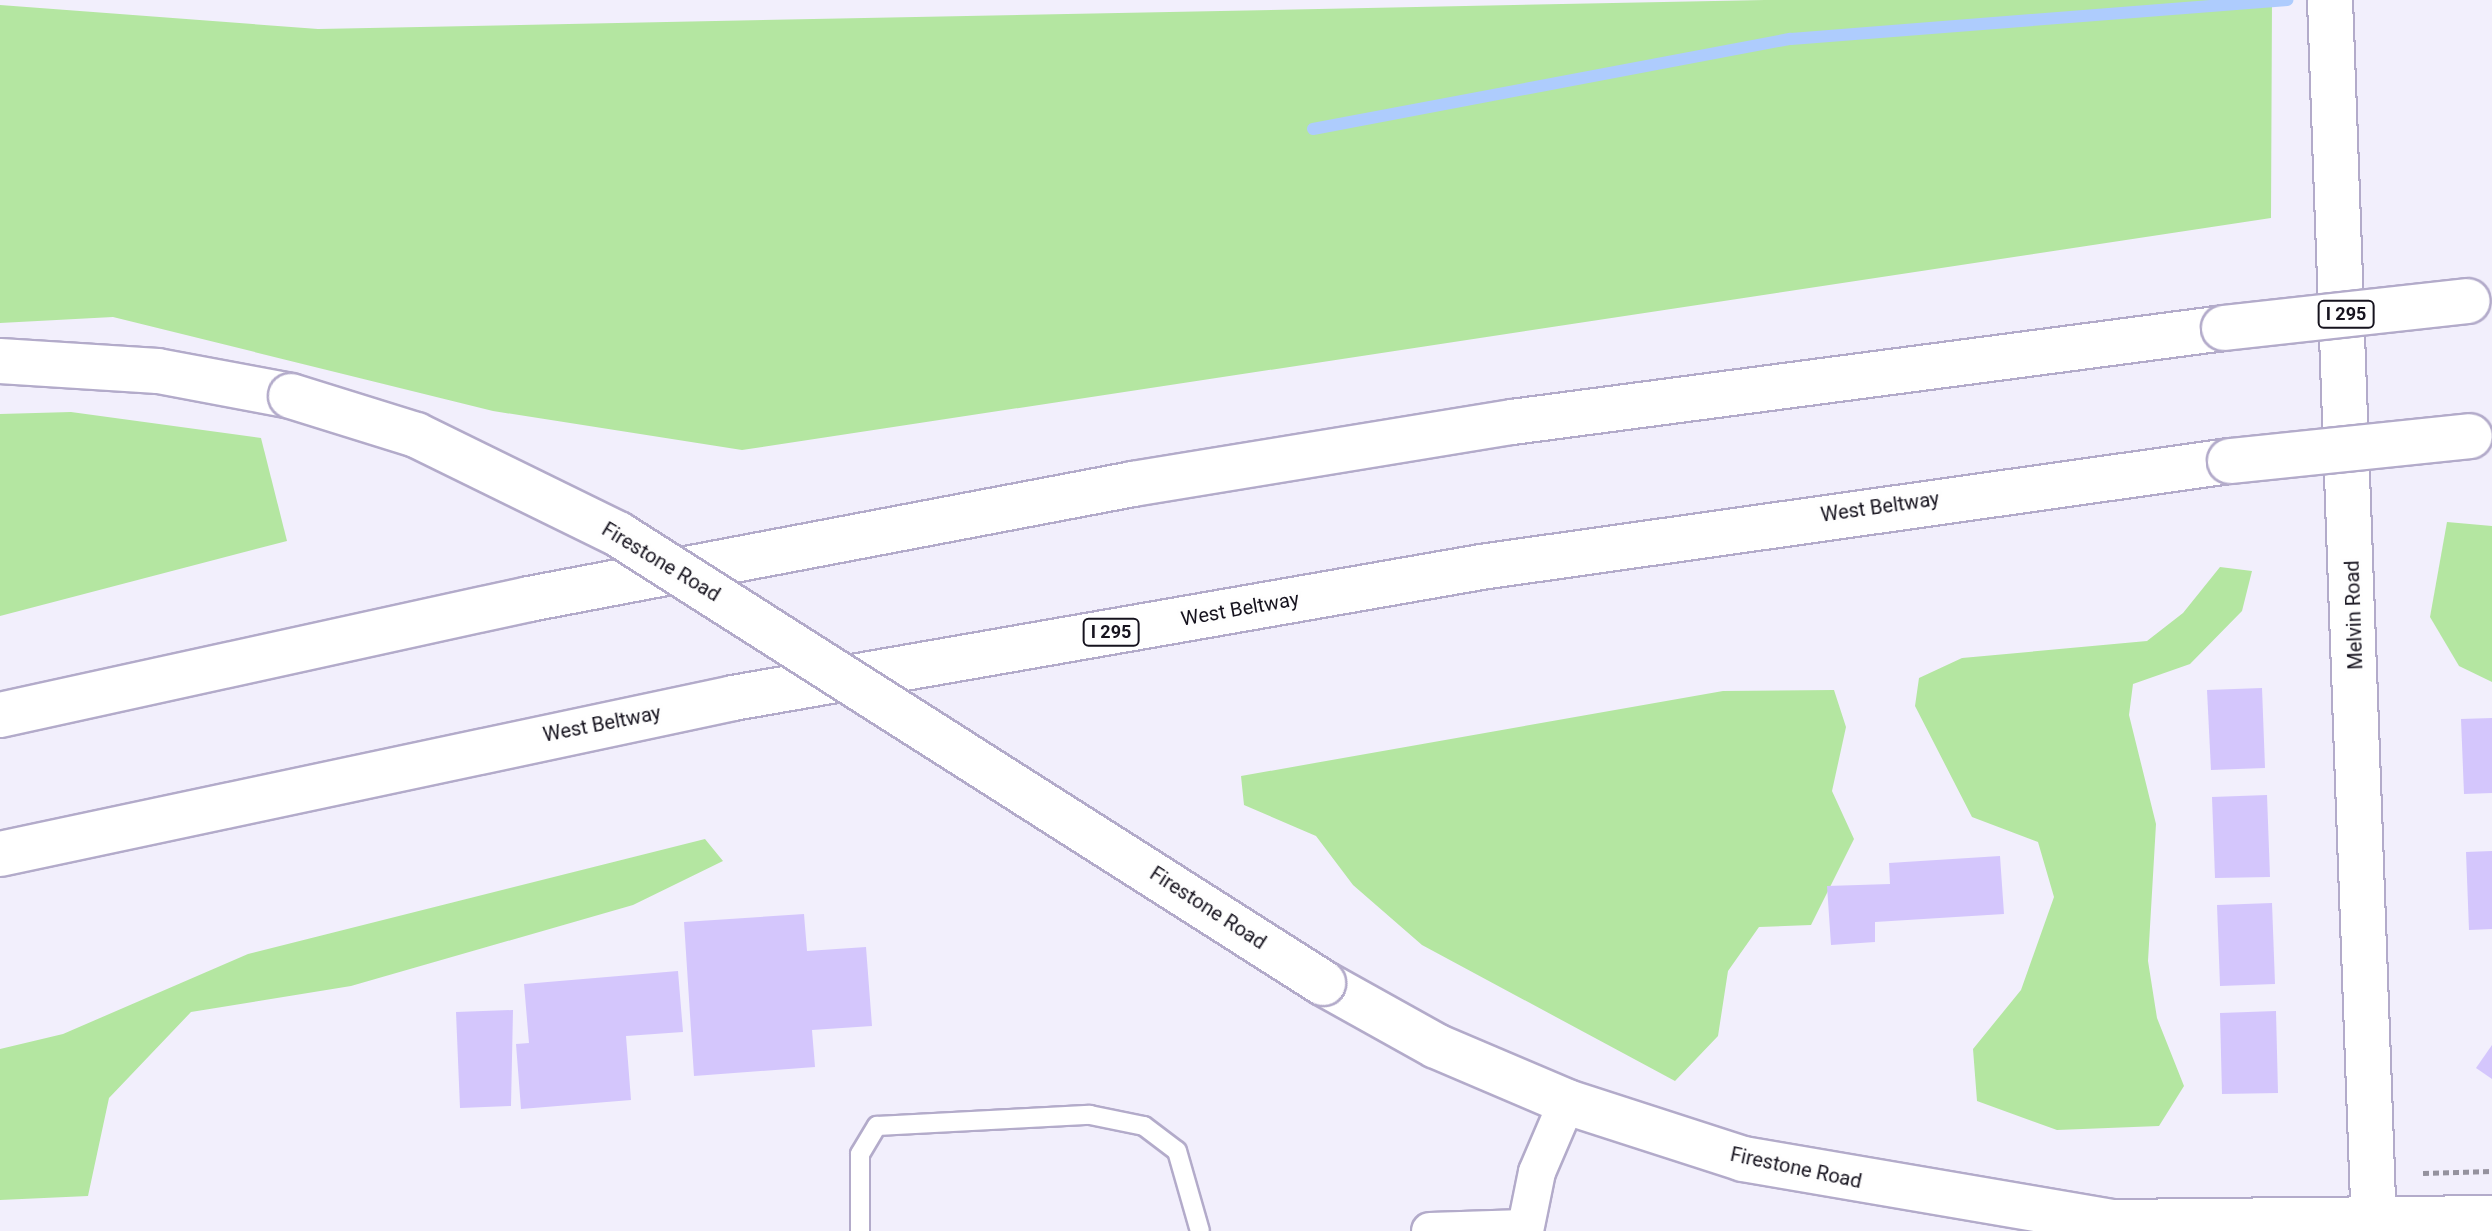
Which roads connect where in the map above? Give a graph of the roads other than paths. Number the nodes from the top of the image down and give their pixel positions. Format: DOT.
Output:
graph roads {
  1 [pos="2330,0"];
  2 [pos="2480,300"];
  3 [pos="0,361"];
  4 [pos="2481,435"];
  5 [pos="0,715"];
  6 [pos="0,854"];
  7 [pos="1567,1102"];
  8 [pos="2492,1218"];
  9 [pos="2374,1226"];
  10 [pos="1524,1229"];
  11 [pos="860,1231"];
  12 [pos="1200,1231"];
  13 [pos="1430,1231"];
  1 -- 9 [label="main road, Melvin Road"];
  2 -- 5 [label="main road, I 295, bridge"];
  3 -- 7 [label="main road, Firestone Road, bridge"];
  4 -- 6 [label="main road, West Beltway / I 295, bridge"];
  7 -- 9 [label="main road, Firestone Road"];
  7 -- 10 [label="street"];
  8 -- 9 [label="main road, Firestone Road"];
  10 -- 13 [label="street"];
  11 -- 12 [label="lane"];
}
